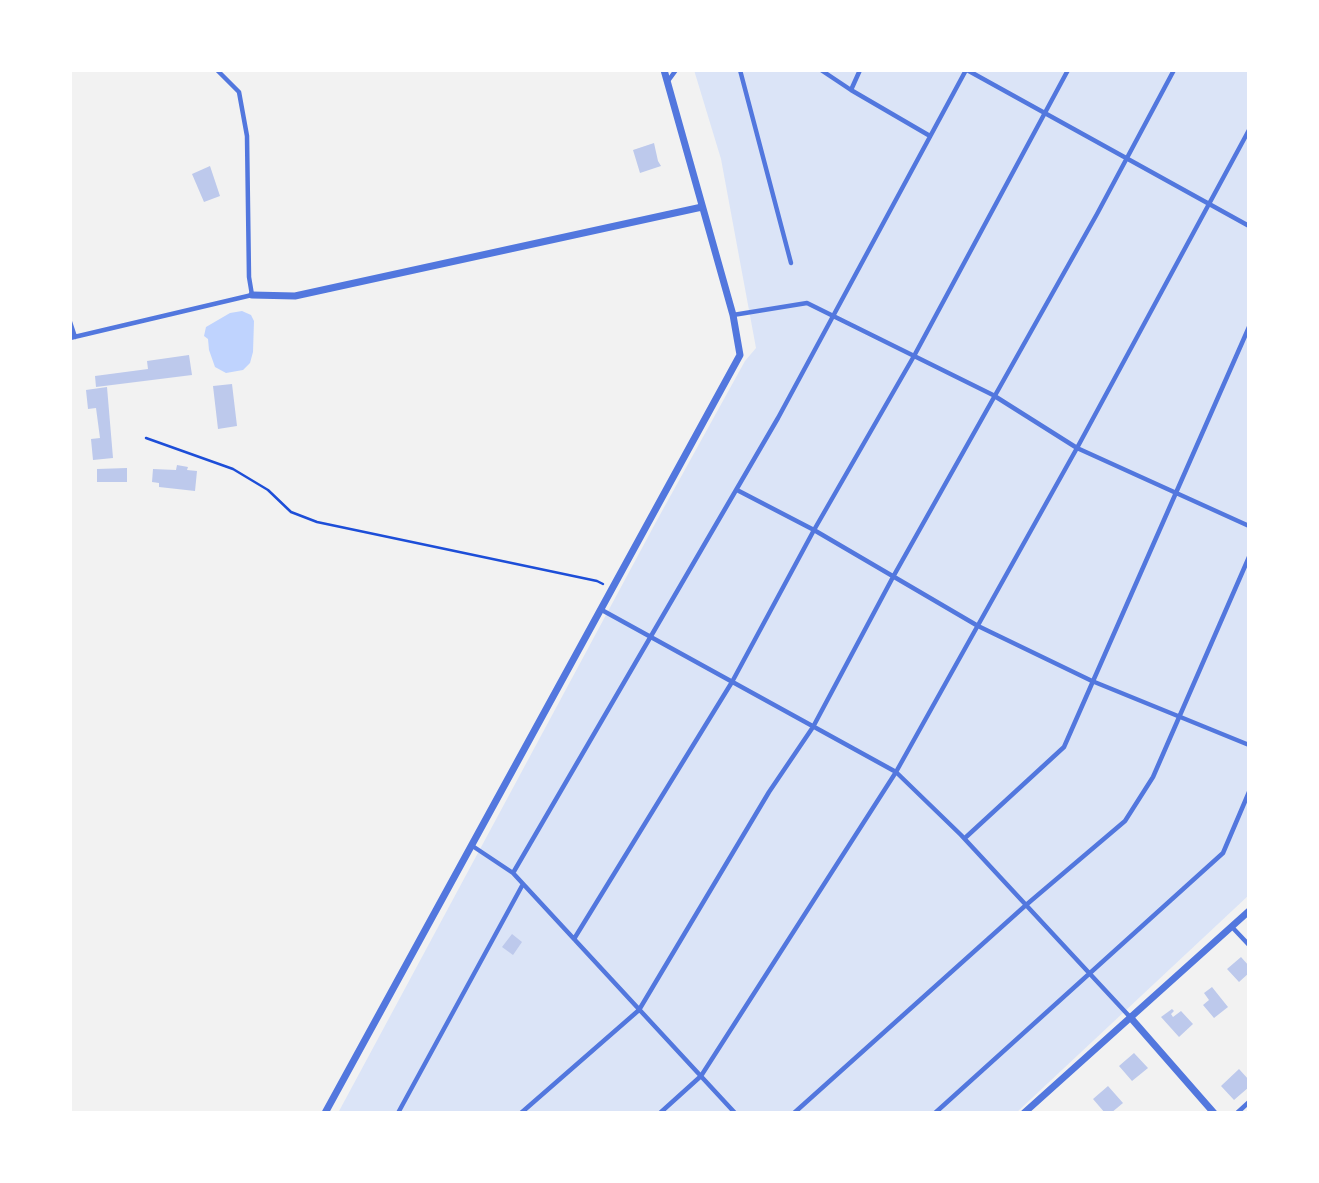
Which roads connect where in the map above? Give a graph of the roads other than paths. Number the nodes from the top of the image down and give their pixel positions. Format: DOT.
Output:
graph roads {
  1 [pos="217,70"];
  2 [pos="664,70"];
  3 [pos="676,70"];
  4 [pos="740,70"];
  5 [pos="821,70"];
  6 [pos="860,70"];
  7 [pos="966,70"];
  8 [pos="1069,70"];
  9 [pos="1174,70"];
  10 [pos="668,82"];
  11 [pos="851,90"];
  12 [pos="1045,113"];
  13 [pos="1249,130"];
  14 [pos="930,136"];
  15 [pos="1125,158"];
  16 [pos="1210,204"];
  17 [pos="702,207"];
  18 [pos="1249,226"];
  19 [pos="791,263"];
  20 [pos="252,295"];
  21 [pos="733,315"];
  22 [pos="832,316"];
  23 [pos="70,322"];
  24 [pos="1249,327"];
  25 [pos="72,338"];
  26 [pos="914,356"];
  27 [pos="993,395"];
  28 [pos="1077,448"];
  29 [pos="737,490"];
  30 [pos="1174,492"];
  31 [pos="1249,526"];
  32 [pos="814,530"];
  33 [pos="1249,557"];
  34 [pos="893,577"];
  35 [pos="600,609"];
  36 [pos="978,626"];
  37 [pos="652,638"];
  38 [pos="1092,681"];
  39 [pos="732,682"];
  40 [pos="1180,716"];
  41 [pos="813,727"];
  42 [pos="1249,746"];
  43 [pos="896,772"];
  44 [pos="1249,792"];
  45 [pos="965,839"];
  46 [pos="471,844"];
  47 [pos="513,873"];
  48 [pos="523,884"];
  49 [pos="1026,905"];
  50 [pos="1249,911"];
  51 [pos="1232,926"];
  52 [pos="574,939"];
  53 [pos="1249,946"];
  54 [pos="1090,975"];
  55 [pos="639,1010"];
  56 [pos="1130,1017"];
  57 [pos="701,1076"];
  58 [pos="1249,1102"];
  59 [pos="325,1113"];
  60 [pos="398,1113"];
  61 [pos="521,1113"];
  62 [pos="660,1113"];
  63 [pos="735,1113"];
  64 [pos="794,1113"];
  65 [pos="936,1113"];
  66 [pos="1024,1113"];
  67 [pos="1214,1113"];
  68 [pos="1237,1113"];
  1 -- 20 [label="lane"];
  2 -- 10 [label="street"];
  3 -- 10 [label="lane"];
  4 -- 19 [label="lane"];
  5 -- 11 [label="lane"];
  6 -- 11 [label="lane"];
  7 -- 12 [label="lane"];
  7 -- 14 [label="lane"];
  8 -- 12 [label="lane"];
  9 -- 15 [label="lane"];
  10 -- 17 [label="street"];
  11 -- 14 [label="lane"];
  12 -- 15 [label="lane"];
  12 -- 26 [label="lane"];
  13 -- 16 [label="lane"];
  14 -- 22 [label="lane"];
  15 -- 16 [label="lane"];
  15 -- 27 [label="lane"];
  16 -- 18 [label="lane"];
  16 -- 28 [label="lane"];
  17 -- 20 [label="street"];
  17 -- 21 [label="street"];
  20 -- 25 [label="lane"];
  21 -- 22 [label="lane"];
  21 -- 35 [label="street"];
  22 -- 26 [label="lane"];
  22 -- 29 [label="lane"];
  23 -- 25 [label="lane"];
  24 -- 30 [label="lane"];
  26 -- 27 [label="lane"];
  26 -- 32 [label="lane"];
  27 -- 28 [label="lane"];
  27 -- 34 [label="lane"];
  28 -- 30 [label="lane"];
  28 -- 36 [label="lane"];
  29 -- 32 [label="lane"];
  29 -- 37 [label="lane"];
  30 -- 31 [label="lane"];
  30 -- 38 [label="lane"];
  32 -- 34 [label="lane"];
  32 -- 39 [label="lane"];
  33 -- 40 [label="lane"];
  34 -- 36 [label="lane"];
  34 -- 41 [label="lane"];
  35 -- 37 [label="lane"];
  35 -- 46 [label="street"];
  36 -- 38 [label="lane"];
  36 -- 43 [label="lane"];
  37 -- 39 [label="lane"];
  37 -- 47 [label="lane"];
  38 -- 40 [label="lane"];
  38 -- 45 [label="lane"];
  39 -- 41 [label="lane"];
  39 -- 52 [label="lane"];
  40 -- 42 [label="lane"];
  40 -- 49 [label="lane"];
  41 -- 43 [label="lane"];
  41 -- 55 [label="lane"];
  43 -- 45 [label="lane"];
  43 -- 57 [label="lane"];
  44 -- 54 [label="lane"];
  45 -- 49 [label="lane"];
  46 -- 47 [label="lane"];
  46 -- 59 [label="street"];
  47 -- 48 [label="lane"];
  48 -- 52 [label="lane"];
  48 -- 60 [label="lane"];
  49 -- 54 [label="lane"];
  49 -- 64 [label="lane"];
  50 -- 51 [label="street"];
  51 -- 53 [label="lane"];
  51 -- 56 [label="street"];
  52 -- 55 [label="lane"];
  54 -- 56 [label="lane"];
  54 -- 65 [label="lane"];
  55 -- 57 [label="lane"];
  55 -- 61 [label="lane"];
  56 -- 66 [label="street"];
  56 -- 67 [label="street"];
  57 -- 62 [label="lane"];
  57 -- 63 [label="lane"];
  58 -- 68 [label="lane"];
}
